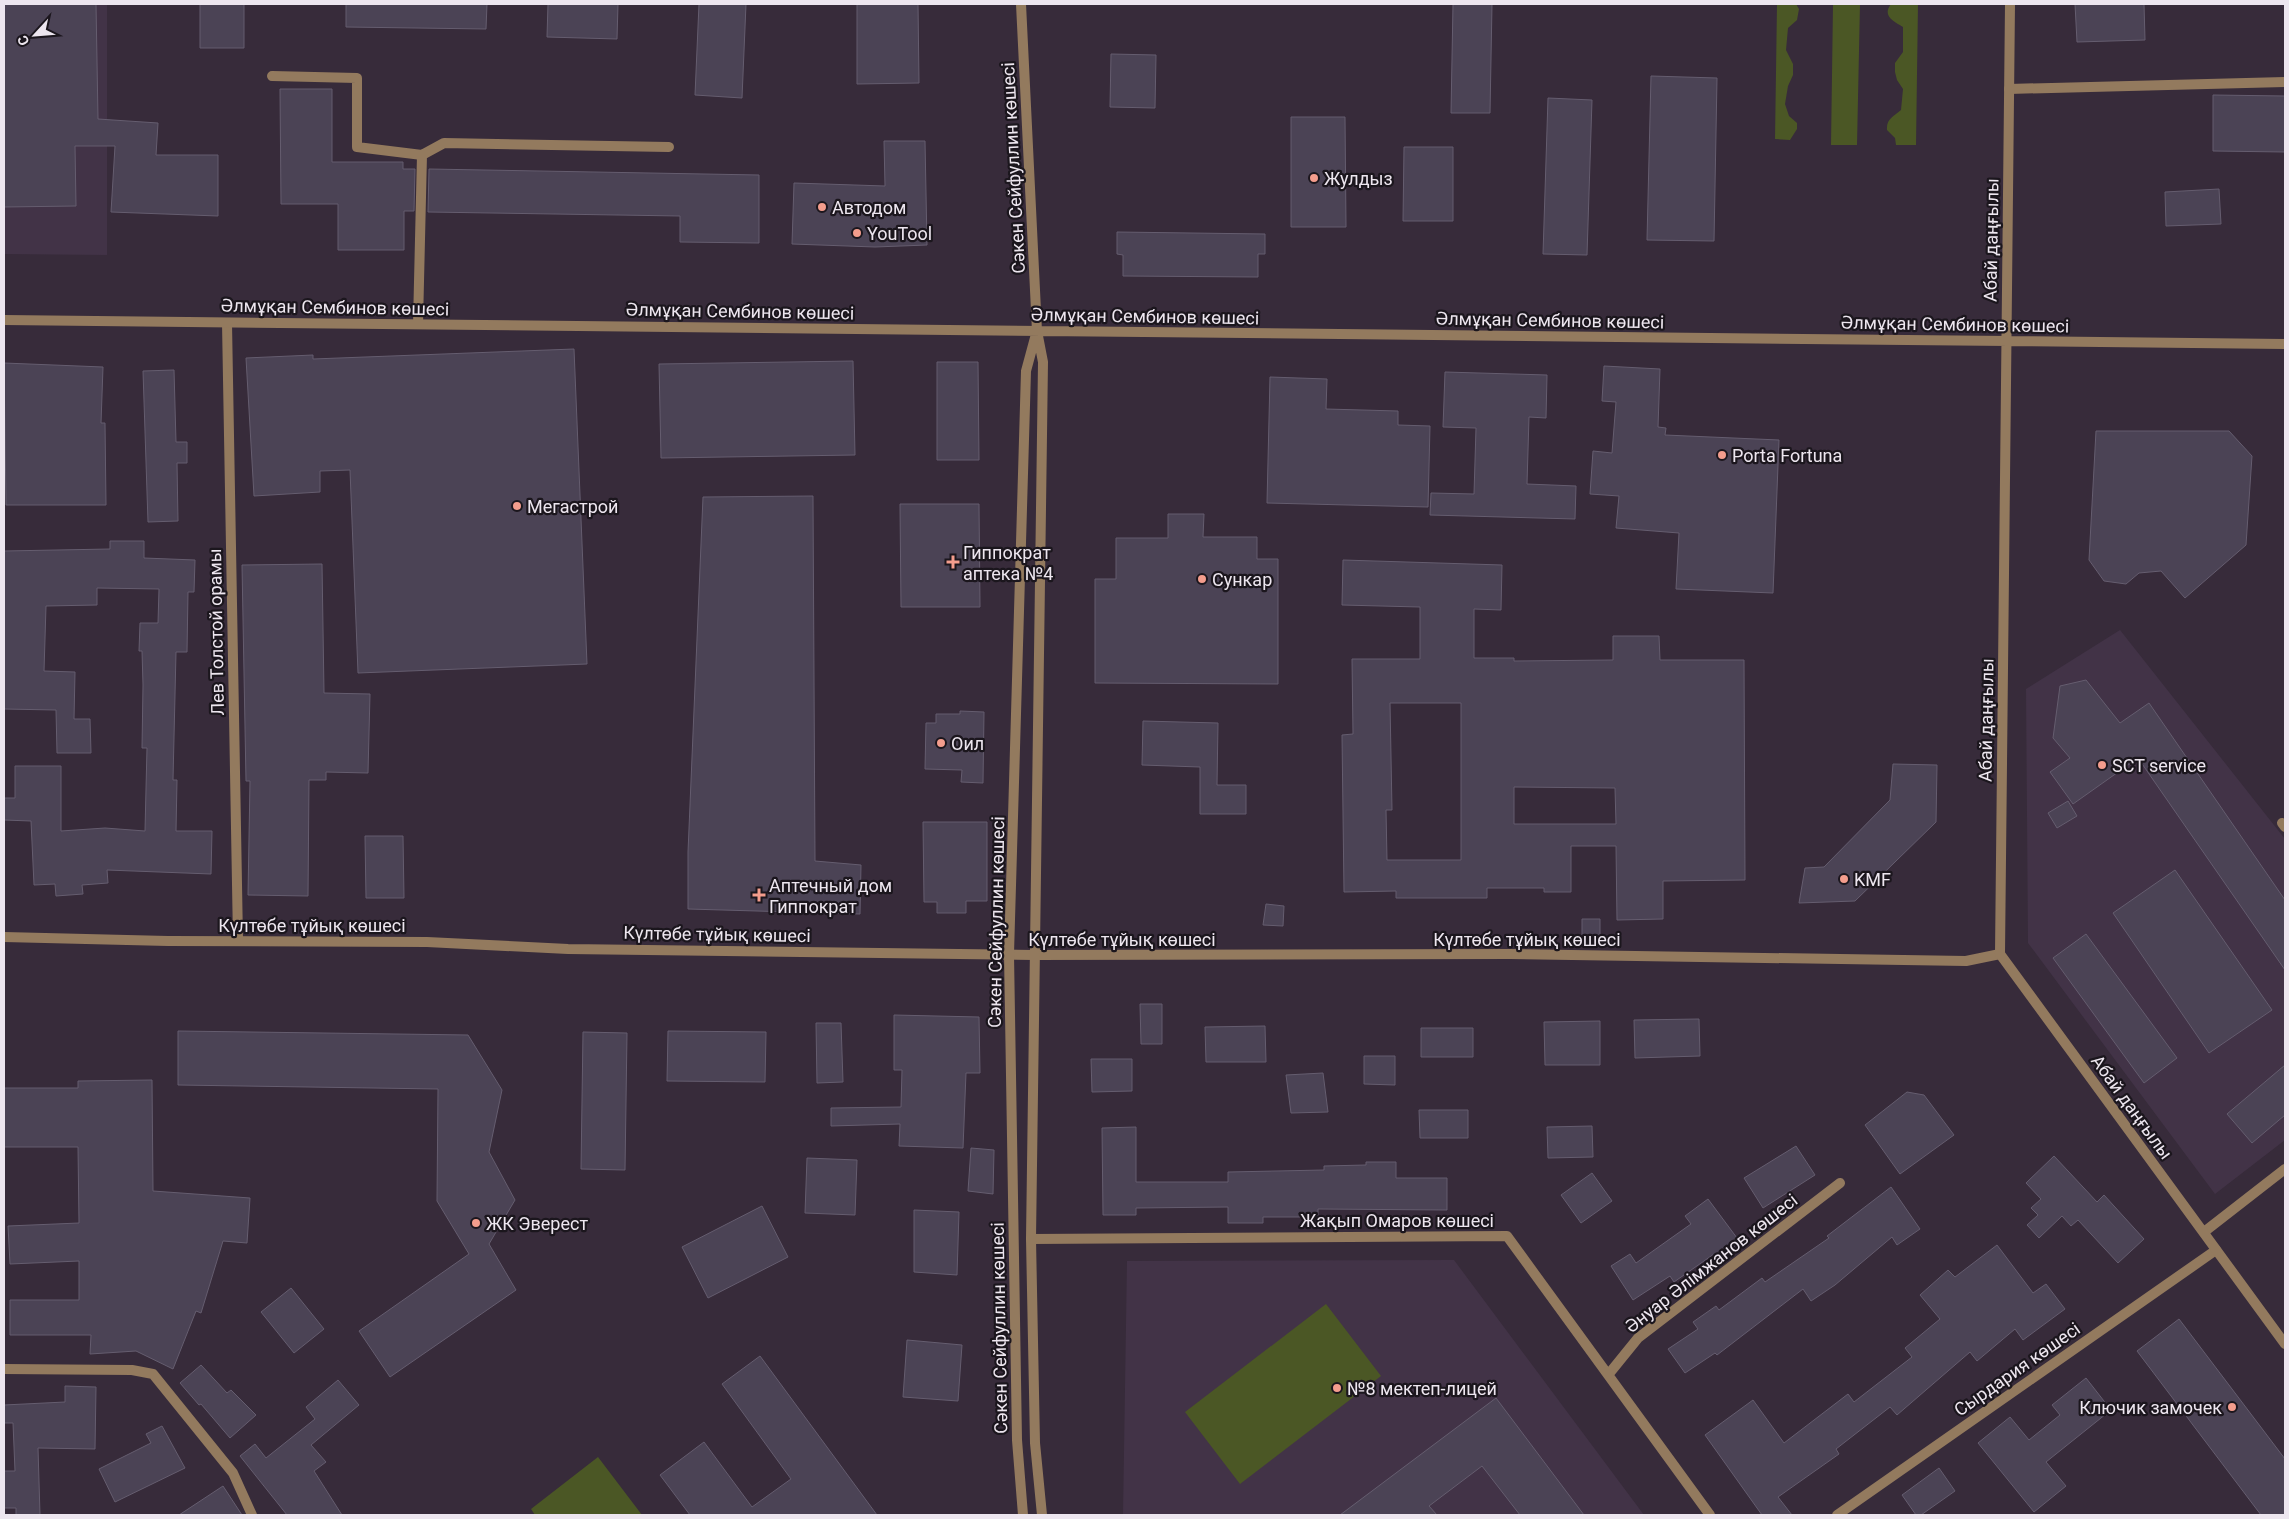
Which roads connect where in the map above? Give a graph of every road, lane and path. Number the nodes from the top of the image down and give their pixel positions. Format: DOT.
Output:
graph roads {
  1 [pos="1021,4"];
  2 [pos="2010,4"];
  3 [pos="272,76"];
  4 [pos="2285,82"];
  5 [pos="2009,89"];
  6 [pos="669,147"];
  7 [pos="422,155"];
  8 [pos="4,320"];
  9 [pos="227,322"];
  10 [pos="418,324"];
  11 [pos="1037,331"];
  12 [pos="2007,341"];
  13 [pos="2285,344"];
  14 [pos="4,937"];
  15 [pos="238,940"];
  16 [pos="1009,954"];
  17 [pos="2000,954"];
  18 [pos="1034,956"];
  19 [pos="2285,1169"];
  20 [pos="1840,1183"];
  21 [pos="2204,1232"];
  22 [pos="1031,1239"];
  23 [pos="2216,1250"];
  24 [pos="2285,1344"];
  25 [pos="4,1369"];
  26 [pos="1608,1375"];
  27 [pos="252,1515"];
  28 [pos="1023,1515"];
  29 [pos="1042,1515"];
  30 [pos="1710,1515"];
  31 [pos="1838,1515"];
  1 -- 11 [label="street, Сәкен Сейфуллин көшесі"];
  2 -- 5 [label="street, Абай даңғылы"];
  3 -- 7 [label="street"];
  4 -- 5 [label="street"];
  5 -- 12 [label="street, Абай даңғылы"];
  6 -- 7 [label="street"];
  7 -- 10 [label="street"];
  8 -- 9 [label="street, Әлмұқан Сембинов көшесі"];
  9 -- 10 [label="street, Әлмұқан Сембинов көшесі"];
  9 -- 15 [label="street, Лев Толстой орамы"];
  10 -- 11 [label="street, Әлмұқан Сембинов көшесі"];
  11 -- 12 [label="street, Әлмұқан Сембинов көшесі"];
  11 -- 16 [label="street, Сәкен Сейфуллин көшесі"];
  11 -- 18 [label="street, Сәкен Сейфуллин көшесі"];
  12 -- 13 [label="street, Әлмұқан Сембинов көшесі"];
  12 -- 17 [label="street, Абай даңғылы"];
  14 -- 15 [label="street, Күлтөбе тұйық көшесі"];
  15 -- 16 [label="street, Күлтөбе тұйық көшесі"];
  16 -- 18 [label="street, Күлтөбе тұйық көшесі"];
  16 -- 28 [label="street, Сәкен Сейфуллин көшесі"];
  17 -- 18 [label="street, Күлтөбе тұйық көшесі"];
  17 -- 21 [label="street, Абай даңғылы"];
  18 -- 22 [label="street, Сәкен Сейфуллин көшесі"];
  19 -- 21 [label="street"];
  20 -- 26 [label="street, Әнуар Әлімжанов көшесі"];
  21 -- 23 [label="street, Абай даңғылы"];
  22 -- 26 [label="street, Жақып Омаров көшесі"];
  22 -- 29 [label="street, Сәкен Сейфуллин көшесі"];
  23 -- 24 [label="street, Абай даңғылы"];
  23 -- 31 [label="street, Сырдария көшесі"];
  25 -- 27 [label="street"];
  26 -- 30 [label="street, Жақып Омаров көшесі"];
}
